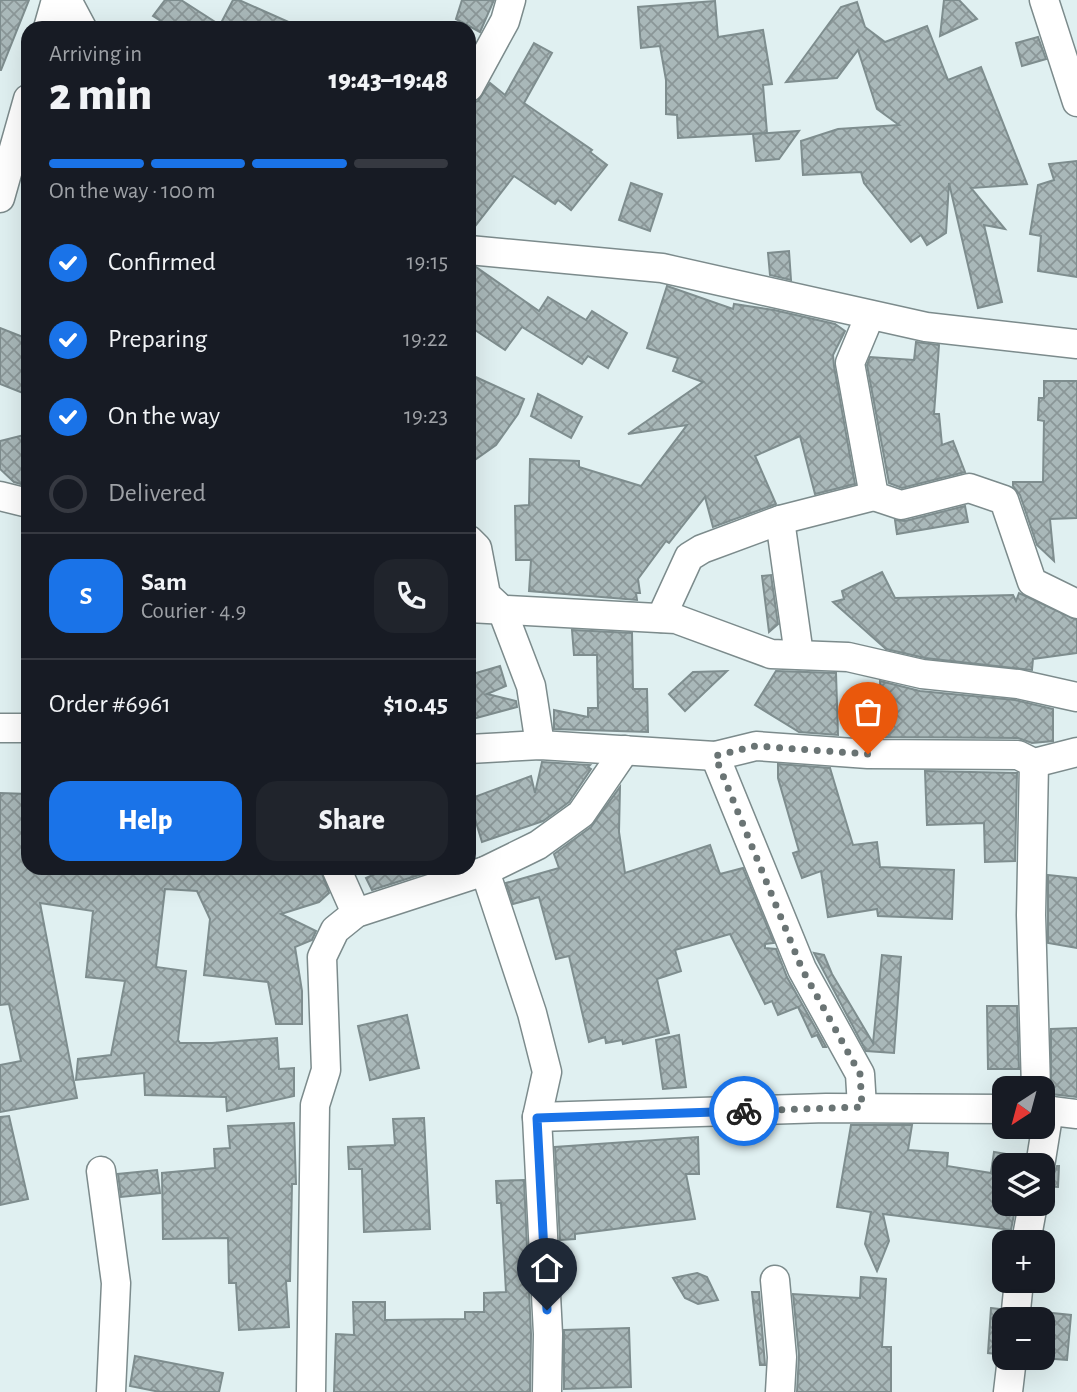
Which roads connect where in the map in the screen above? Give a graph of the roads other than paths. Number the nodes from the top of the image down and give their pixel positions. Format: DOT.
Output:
graph roads {
  1 [pos="56,0"];
  2 [pos="67,0"];
  3 [pos="511,0"];
  4 [pos="1044,0"];
  5 [pos="50,21"];
  6 [pos="78,21"];
  7 [pos="476,74"];
  8 [pos="1077,102"];
  9 [pos="21,124"];
  10 [pos="0,198"];
  11 [pos="476,251"];
  12 [pos="870,315"];
  13 [pos="1077,344"];
  14 [pos="0,496"];
  15 [pos="874,496"];
  16 [pos="21,501"];
  17 [pos="780,520"];
  18 [pos="476,547"];
  19 [pos="1077,604"];
  20 [pos="476,608"];
  21 [pos="502,610"];
  22 [pos="661,618"];
  23 [pos="799,655"];
  24 [pos="1077,697"];
  25 [pos="0,728"];
  26 [pos="21,728"];
  27 [pos="540,745"];
  28 [pos="476,748"];
  29 [pos="625,750"];
  30 [pos="1077,752"];
  31 [pos="715,756"];
  32 [pos="1034,763"];
  33 [pos="485,871"];
  34 [pos="476,874"];
  35 [pos="339,875"];
  36 [pos="473,875"];
  37 [pos="356,913"];
  38 [pos="1048,1076"];
  39 [pos="862,1107"];
  40 [pos="992,1109"];
  41 [pos="537,1118"];
  42 [pos="101,1171"];
  43 [pos="775,1280"];
  44 [pos="1011,1370"];
  45 [pos="111,1392"];
  46 [pos="311,1392"];
  47 [pos="547,1392"];
  48 [pos="780,1392"];
  49 [pos="1008,1392"];
  1 -- 5 [label="street"];
  2 -- 6 [label="street"];
  3 -- 7 [label="street"];
  4 -- 8 [label="street"];
  9 -- 10 [label="street"];
  11 -- 12 [label="street"];
  12 -- 13 [label="street"];
  12 -- 15 [label="street"];
  14 -- 16 [label="street"];
  15 -- 17 [label="street"];
  15 -- 19 [label="street"];
  17 -- 22 [label="street"];
  17 -- 23 [label="street"];
  18 -- 21 [label="street"];
  20 -- 21 [label="street"];
  21 -- 22 [label="street"];
  21 -- 27 [label="street"];
  22 -- 23 [label="street"];
  23 -- 24 [label="street"];
  25 -- 26 [label="street"];
  27 -- 28 [label="street"];
  27 -- 29 [label="street"];
  29 -- 31 [label="street"];
  29 -- 33 [label="street"];
  30 -- 32 [label="street"];
  31 -- 32 [label="street"];
  31 -- 39 [label="street"];
  32 -- 38 [label="street"];
  33 -- 34 [label="street"];
  33 -- 41 [label="street"];
  35 -- 37 [label="street"];
  36 -- 37 [label="street"];
  37 -- 46 [label="street"];
  39 -- 40 [label="street"];
  39 -- 41 [label="street"];
  41 -- 47 [label="street"];
  42 -- 45 [label="street"];
  43 -- 48 [label="street"];
  44 -- 49 [label="street"];
}
